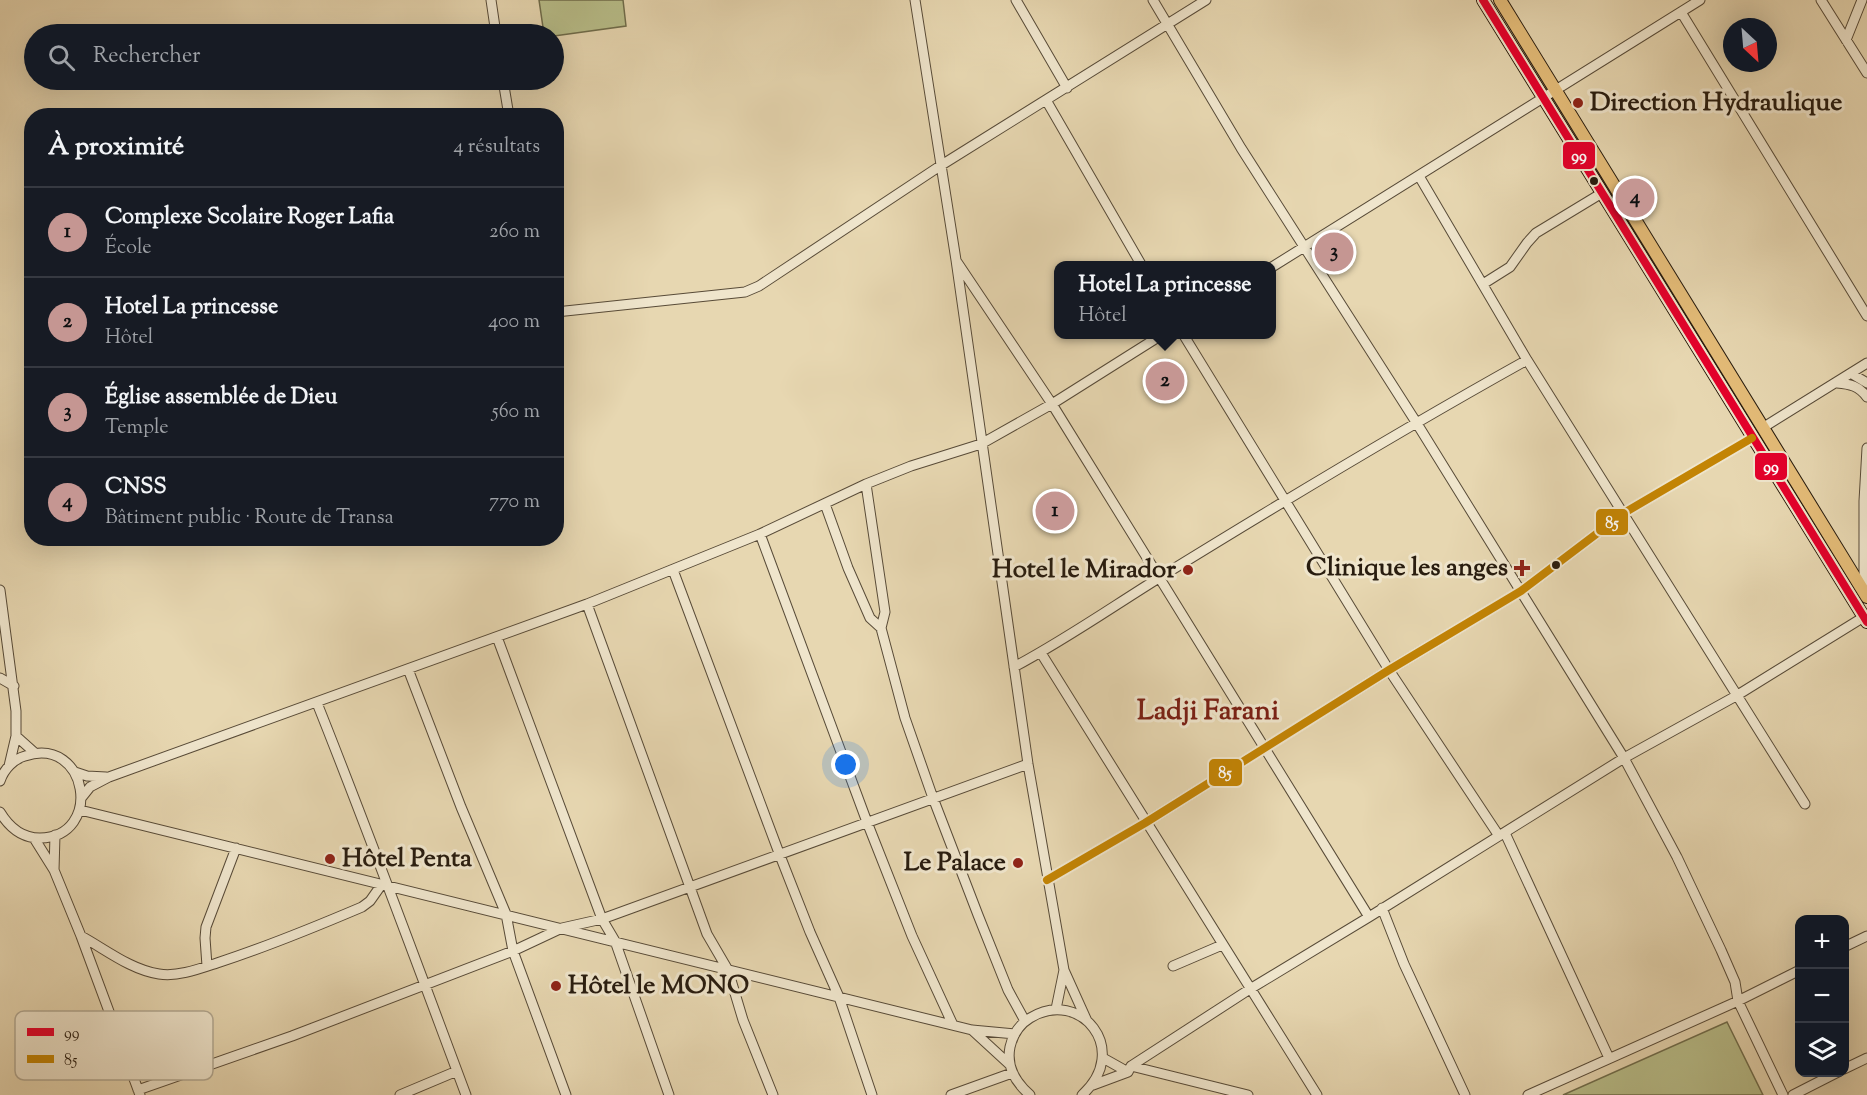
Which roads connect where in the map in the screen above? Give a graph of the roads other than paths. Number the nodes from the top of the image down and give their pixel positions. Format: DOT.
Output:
graph roads {
  1 [pos="491,0"];
  2 [pos="915,0"];
  3 [pos="1016,0"];
  4 [pos="1153,0"];
  5 [pos="1206,0"];
  6 [pos="1483,0"];
  7 [pos="1500,0"];
  8 [pos="1700,0"];
  9 [pos="1821,0"];
  10 [pos="1862,0"];
  11 [pos="1681,12"];
  12 [pos="495,24"];
  13 [pos="1167,24"];
  14 [pos="1846,40"];
  15 [pos="1867,73"];
  16 [pos="1067,88"];
  17 [pos="504,90"];
  18 [pos="1556,90"];
  19 [pos="1544,98"];
  20 [pos="1046,100"];
  21 [pos="507,108"];
  22 [pos="940,166"];
  23 [pos="1419,176"];
  24 [pos="1602,193"];
  25 [pos="1305,246"];
  26 [pos="956,260"];
  27 [pos="1139,261"];
  28 [pos="1276,264"];
  29 [pos="1483,284"];
  30 [pos="564,311"];
  31 [pos="1867,316"];
  32 [pos="1155,339"];
  33 [pos="1186,339"];
  34 [pos="1527,360"];
  35 [pos="1867,363"];
  36 [pos="1852,374"];
  37 [pos="1837,382"];
  38 [pos="1867,383"];
  39 [pos="1867,397"];
  40 [pos="1052,404"];
  41 [pos="1416,422"];
  42 [pos="1764,427"];
  43 [pos="1752,438"];
  44 [pos="981,444"];
  45 [pos="1867,448"];
  46 [pos="866,484"];
  47 [pos="1286,502"];
  48 [pos="825,504"];
  49 [pos="1624,513"];
  50 [pos="760,534"];
  51 [pos="673,570"];
  52 [pos="1858,571"];
  53 [pos="1837,576"];
  54 [pos="1160,577"];
  55 [pos="0,590"];
  56 [pos="1521,591"];
  57 [pos="1866,595"];
  58 [pos="587,604"];
  59 [pos="1866,618"];
  60 [pos="880,628"];
  61 [pos="497,637"];
  62 [pos="1041,652"];
  63 [pos="1014,667"];
  64 [pos="408,669"];
  65 [pos="1389,670"];
  66 [pos="0,678"];
  67 [pos="14,686"];
  68 [pos="1736,696"];
  69 [pos="317,703"];
  70 [pos="16,736"];
  71 [pos="1264,748"];
  72 [pos="35,753"];
  73 [pos="1624,758"];
  74 [pos="1028,764"];
  75 [pos="9,766"];
  76 [pos="75,772"];
  77 [pos="109,777"];
  78 [pos="0,781"];
  79 [pos="82,797"];
  80 [pos="933,798"];
  81 [pos="1805,804"];
  82 [pos="80,810"];
  83 [pos="0,812"];
  84 [pos="867,822"];
  85 [pos="1145,823"];
  86 [pos="55,835"];
  87 [pos="1502,835"];
  88 [pos="34,838"];
  89 [pos="236,848"];
  90 [pos="779,854"];
  91 [pos="54,870"];
  92 [pos="1047,880"];
  93 [pos="384,884"];
  94 [pos="690,886"];
  95 [pos="1382,908"];
  96 [pos="506,914"];
  97 [pos="1369,917"];
  98 [pos="602,919"];
  99 [pos="562,928"];
  100 [pos="81,936"];
  101 [pos="1867,936"];
  102 [pos="615,941"];
  103 [pos="1222,945"];
  104 [pos="1849,945"];
  105 [pos="513,951"];
  106 [pos="207,966"];
  107 [pos="1173,966"];
  108 [pos="728,970"];
  109 [pos="1064,970"];
  110 [pos="1795,972"];
  111 [pos="425,984"];
  112 [pos="1250,989"];
  113 [pos="839,997"];
  114 [pos="1738,1001"];
  115 [pos="1056,1009"];
  116 [pos="109,1011"];
  117 [pos="1025,1021"];
  118 [pos="1087,1021"];
  119 [pos="953,1025"];
  120 [pos="972,1030"];
  121 [pos="1015,1034"];
  122 [pos="1103,1058"];
  123 [pos="1609,1058"];
  124 [pos="1867,1058"];
  125 [pos="213,1065"];
  126 [pos="1849,1067"];
  127 [pos="1011,1068"];
  128 [pos="1130,1069"];
  129 [pos="457,1071"];
  130 [pos="1828,1077"];
  131 [pos="172,1080"];
  132 [pos="1093,1085"];
  133 [pos="139,1092"];
  134 [pos="400,1095"];
  135 [pos="466,1095"];
  136 [pos="566,1095"];
  137 [pos="669,1095"];
  138 [pos="772,1095"];
  139 [pos="872,1095"];
  140 [pos="951,1095"];
  141 [pos="1030,1095"];
  142 [pos="1082,1095"];
  143 [pos="1248,1095"];
  144 [pos="1317,1095"];
  145 [pos="1465,1095"];
  146 [pos="1528,1095"];
  147 [pos="1783,1095"];
  148 [pos="1793,1095"];
  1 -- 12 [label="street"];
  2 -- 22 [label="street"];
  3 -- 16 [label="street"];
  4 -- 13 [label="street"];
  5 -- 13 [label="street"];
  6 -- 19 [label="main road"];
  7 -- 18 [label="main road"];
  8 -- 11 [label="street"];
  9 -- 14 [label="street"];
  10 -- 14 [label="street"];
  11 -- 18 [label="street"];
  11 -- 31 [label="street"];
  13 -- 16 [label="street"];
  13 -- 25 [label="street"];
  14 -- 15 [label="street"];
  16 -- 20 [label="street"];
  17 -- 21 [label="street"];
  18 -- 19 [label="street"];
  18 -- 42 [label="main road"];
  19 -- 23 [label="street"];
  19 -- 24 [label="main road"];
  20 -- 22 [label="street"];
  20 -- 27 [label="street"];
  22 -- 26 [label="street"];
  22 -- 30 [label="street"];
  23 -- 25 [label="street"];
  23 -- 29 [label="street"];
  24 -- 29 [label="street"];
  24 -- 43 [label="main road"];
  25 -- 28 [label="street"];
  25 -- 41 [label="street"];
  26 -- 40 [label="street"];
  26 -- 44 [label="street"];
  29 -- 34 [label="street"];
  32 -- 40 [label="street"];
  33 -- 47 [label="street"];
  34 -- 41 [label="street"];
  34 -- 49 [label="street"];
  35 -- 36 [label="street"];
  36 -- 37 [label="street"];
  36 -- 38 [label="street"];
  37 -- 39 [label="street"];
  37 -- 42 [label="street"];
  40 -- 44 [label="street"];
  40 -- 54 [label="street"];
  41 -- 47 [label="street"];
  41 -- 56 [label="street"];
  42 -- 52 [label="main road"];
  43 -- 49 [label="street"];
  43 -- 53 [label="main road"];
  44 -- 46 [label="street"];
  44 -- 63 [label="street"];
  45 -- 52 [label="street"];
  46 -- 48 [label="street"];
  46 -- 60 [label="street"];
  47 -- 54 [label="street"];
  47 -- 65 [label="street"];
  48 -- 50 [label="street"];
  48 -- 60 [label="street"];
  49 -- 56 [label="street"];
  49 -- 68 [label="street"];
  50 -- 51 [label="street"];
  50 -- 84 [label="street"];
  51 -- 58 [label="street"];
  51 -- 90 [label="street"];
  52 -- 53 [label="street"];
  52 -- 57 [label="main road"];
  53 -- 59 [label="main road"];
  54 -- 62 [label="street"];
  54 -- 71 [label="street"];
  55 -- 67 [label="street"];
  56 -- 65 [label="street"];
  56 -- 73 [label="street"];
  58 -- 61 [label="street"];
  58 -- 94 [label="street"];
  59 -- 68 [label="street"];
  60 -- 80 [label="street"];
  61 -- 64 [label="street"];
  61 -- 98 [label="street"];
  62 -- 63 [label="street"];
  62 -- 85 [label="street"];
  63 -- 74 [label="street"];
  64 -- 69 [label="street"];
  64 -- 96 [label="street"];
  65 -- 71 [label="street"];
  65 -- 87 [label="street"];
  66 -- 67 [label="street"];
  67 -- 70 [label="street"];
  68 -- 73 [label="street"];
  68 -- 81 [label="street"];
  69 -- 77 [label="street"];
  69 -- 93 [label="street"];
  70 -- 72 [label="street"];
  70 -- 75 [label="street"];
  71 -- 85 [label="street"];
  71 -- 97 [label="street"];
  72 -- 75 [label="street"];
  72 -- 76 [label="street"];
  73 -- 87 [label="street"];
  73 -- 114 [label="street"];
  74 -- 80 [label="street"];
  74 -- 92 [label="street"];
  75 -- 78 [label="street"];
  76 -- 77 [label="street"];
  76 -- 79 [label="street"];
  77 -- 79 [label="street"];
  79 -- 82 [label="street"];
  80 -- 84 [label="street"];
  80 -- 117 [label="street"];
  82 -- 86 [label="street"];
  82 -- 89 [label="street"];
  83 -- 88 [label="street"];
  84 -- 90 [label="street"];
  84 -- 119 [label="street"];
  85 -- 92 [label="street"];
  85 -- 103 [label="street"];
  86 -- 88 [label="street"];
  86 -- 91 [label="street"];
  87 -- 95 [label="street"];
  87 -- 123 [label="street"];
  88 -- 91 [label="street"];
  89 -- 93 [label="street"];
  89 -- 106 [label="street"];
  90 -- 94 [label="street"];
  90 -- 113 [label="street"];
  91 -- 100 [label="street"];
  92 -- 109 [label="street"];
  93 -- 96 [label="street"];
  93 -- 106 [label="street"];
  93 -- 111 [label="street"];
  94 -- 98 [label="street"];
  94 -- 108 [label="street"];
  95 -- 97 [label="street"];
  95 -- 145 [label="street"];
  96 -- 99 [label="street"];
  96 -- 105 [label="street"];
  97 -- 112 [label="street"];
  98 -- 99 [label="street"];
  98 -- 102 [label="street"];
  99 -- 102 [label="street"];
  99 -- 105 [label="street"];
  100 -- 106 [label="street"];
  100 -- 116 [label="street"];
  101 -- 104 [label="street"];
  102 -- 108 [label="street"];
  102 -- 137 [label="street"];
  103 -- 107 [label="street"];
  103 -- 112 [label="street"];
  105 -- 111 [label="street"];
  105 -- 136 [label="street"];
  108 -- 113 [label="street"];
  108 -- 138 [label="street"];
  109 -- 115 [label="street"];
  109 -- 118 [label="street"];
  110 -- 114 [label="street"];
  111 -- 125 [label="street"];
  111 -- 129 [label="street"];
  112 -- 128 [label="street"];
  112 -- 144 [label="street"];
  113 -- 119 [label="street"];
  113 -- 139 [label="street"];
  114 -- 123 [label="street"];
  114 -- 147 [label="street"];
  115 -- 117 [label="street"];
  115 -- 118 [label="street"];
  117 -- 121 [label="street"];
  118 -- 122 [label="street"];
  119 -- 120 [label="street"];
  120 -- 121 [label="street"];
  120 -- 127 [label="street"];
  121 -- 127 [label="street"];
  122 -- 128 [label="street"];
  122 -- 132 [label="street"];
  123 -- 146 [label="street"];
  124 -- 126 [label="street"];
  127 -- 140 [label="street"];
  127 -- 141 [label="street"];
  128 -- 132 [label="street"];
  128 -- 143 [label="street"];
  129 -- 134 [label="street"];
  129 -- 135 [label="street"];
  130 -- 148 [label="street"];
  131 -- 133 [label="street"];
  132 -- 142 [label="street"];
}
